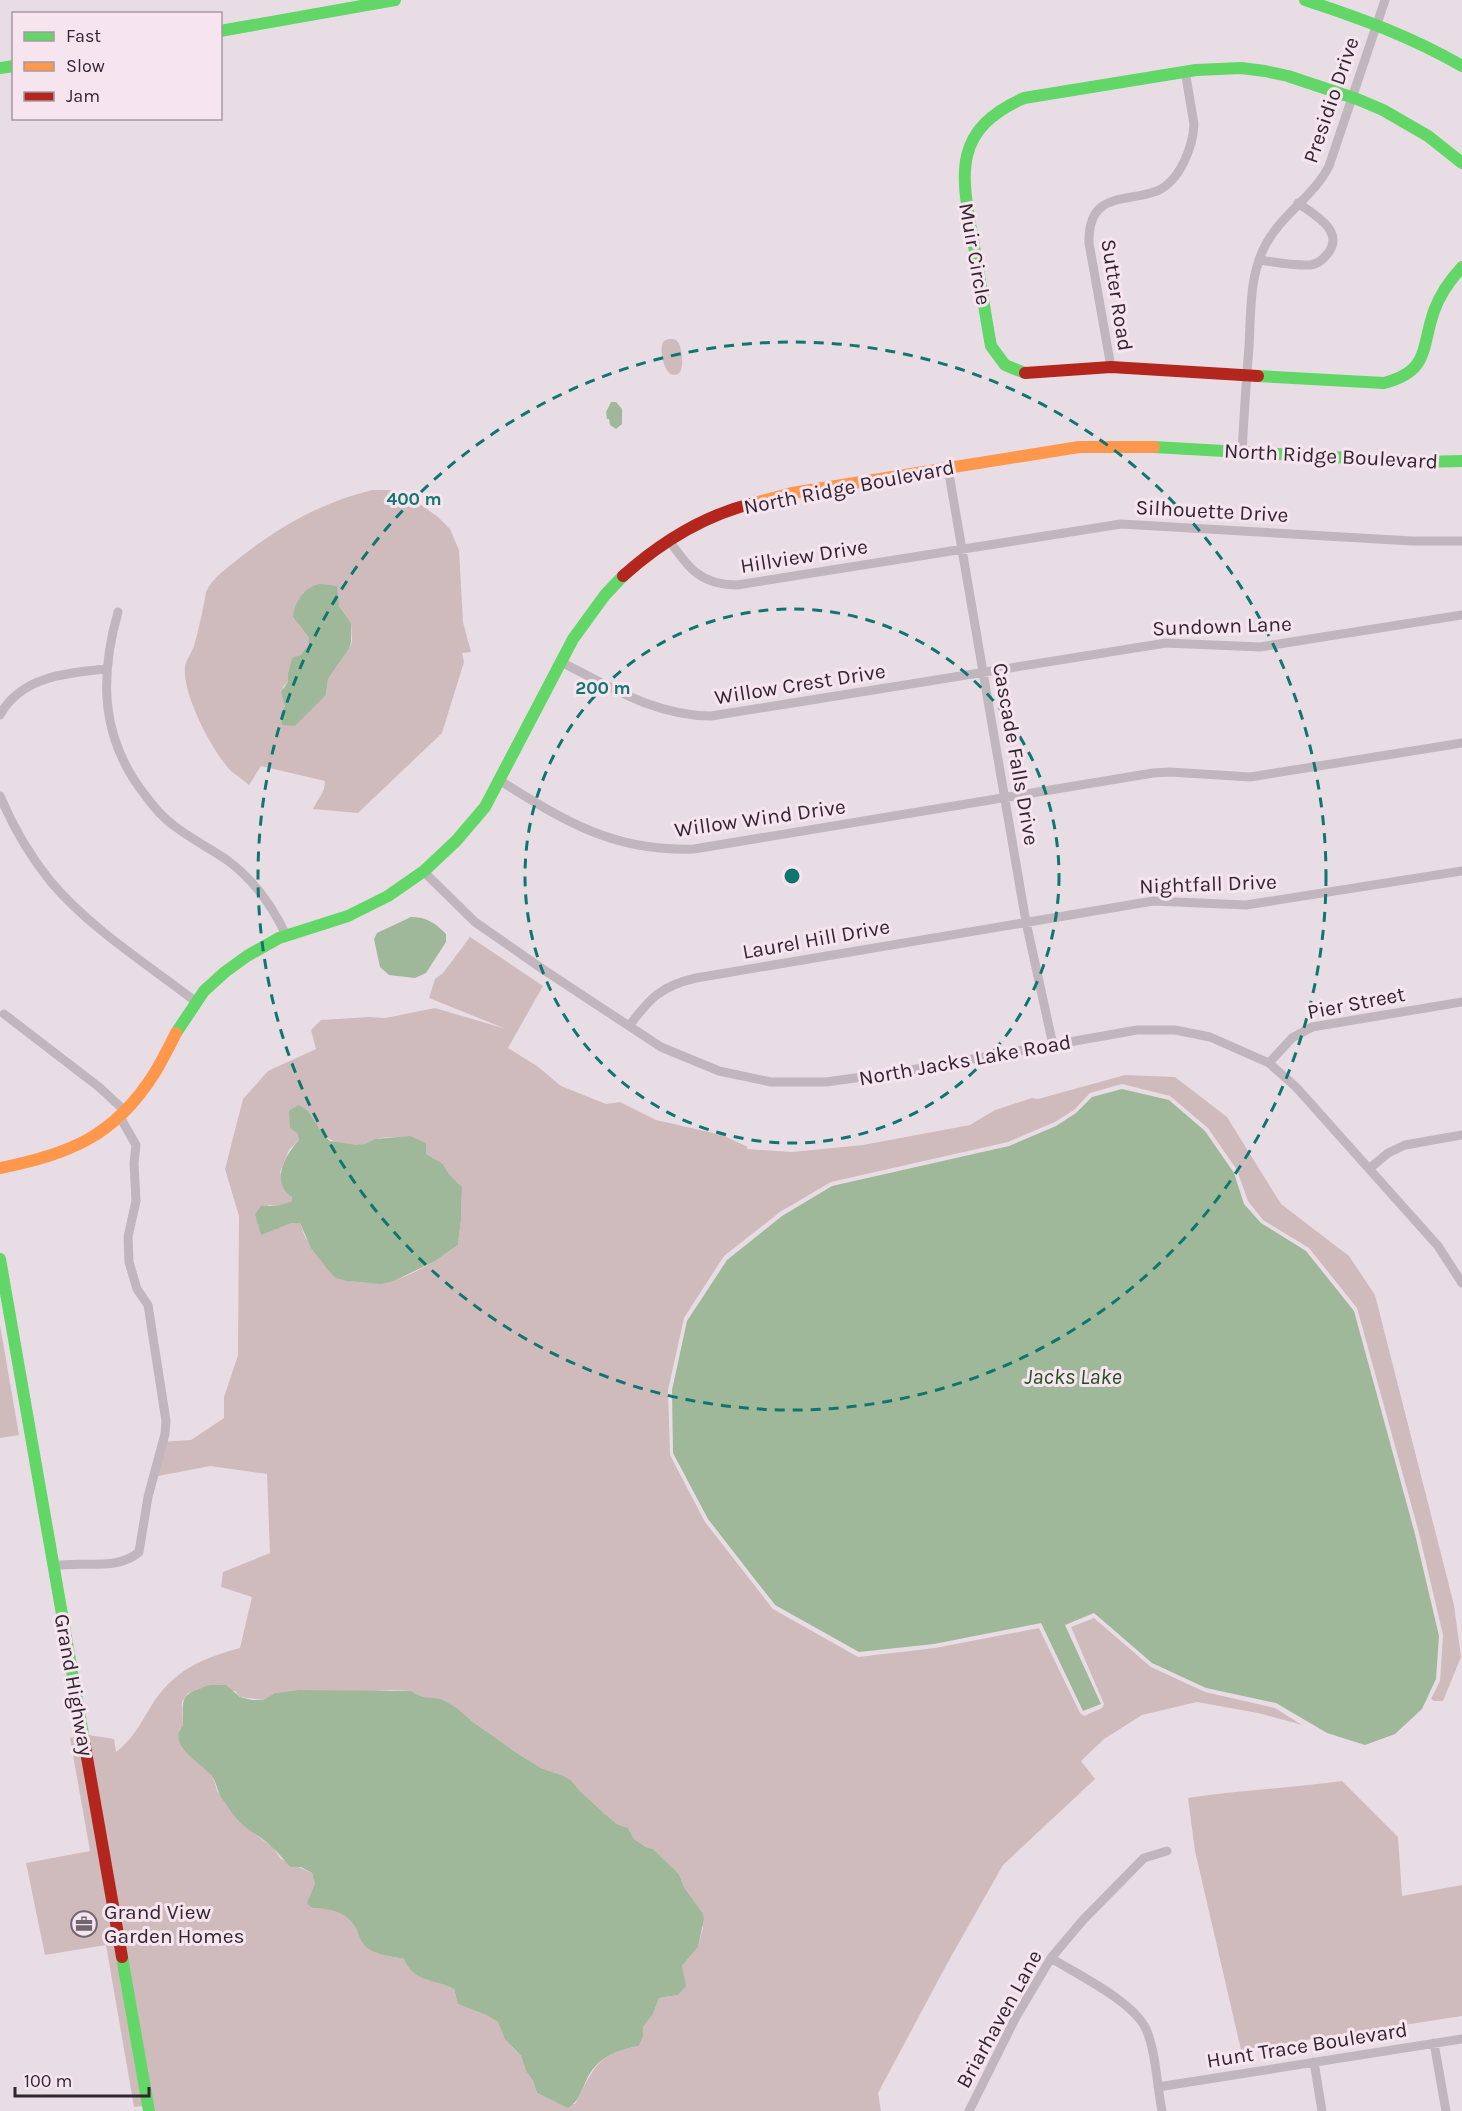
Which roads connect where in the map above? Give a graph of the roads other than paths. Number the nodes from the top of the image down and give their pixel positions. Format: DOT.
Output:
graph roads {
  1 [pos="395,0"];
  2 [pos="1305,0"];
  3 [pos="1385,0"];
  4 [pos="1377,24"];
  5 [pos="222,31"];
  6 [pos="1462,66"];
  7 [pos="1185,71"];
  8 [pos="1352,98"];
  9 [pos="1462,163"];
  10 [pos="1298,203"];
  11 [pos="1259,260"];
  12 [pos="1462,267"];
  13 [pos="1111,368"];
  14 [pos="1247,374"];
  15 [pos="1242,452"];
  16 [pos="1462,461"];
  17 [pos="948,468"];
  18 [pos="669,540"];
  19 [pos="1462,541"];
  20 [pos="962,549"];
  21 [pos="118,612"];
  22 [pos="1462,615"];
  23 [pos="561,662"];
  24 [pos="106,669"];
  25 [pos="983,673"];
  26 [pos="0,715"];
  27 [pos="1462,743"];
  28 [pos="499,780"];
  29 [pos="0,796"];
  30 [pos="1005,797"];
  31 [pos="1462,871"];
  32 [pos="424,872"];
  33 [pos="1026,922"];
  34 [pos="286,935"];
  35 [pos="195,1002"];
  36 [pos="1462,1002"];
  37 [pos="4,1014"];
  38 [pos="629,1026"];
  39 [pos="1053,1045"];
  40 [pos="1269,1063"];
  41 [pos="122,1114"];
  42 [pos="1462,1136"];
  43 [pos="0,1168"];
  44 [pos="1369,1169"];
  45 [pos="0,1259"];
  46 [pos="1462,1281"];
  47 [pos="54,1566"];
  48 [pos="1167,1851"];
  49 [pos="1051,1958"];
  50 [pos="1462,2039"];
  51 [pos="1434,2043"];
  52 [pos="1314,2062"];
  53 [pos="1158,2086"];
  54 [pos="149,2111"];
  55 [pos="969,2111"];
  56 [pos="1162,2111"];
  57 [pos="1322,2111"];
  58 [pos="1446,2111"];
  1 -- 5 [label="street"];
  2 -- 4 [label="street"];
  3 -- 4 [label="street, Presidio Drive"];
  4 -- 6 [label="street"];
  4 -- 8 [label="street, Presidio Drive"];
  7 -- 8 [label="street, Muir Circle"];
  7 -- 13 [label="street, Sutter Road"];
  7 -- 13 [label="street, Muir Circle"];
  8 -- 9 [label="street, Muir Circle"];
  8 -- 10 [label="street, Presidio Drive"];
  10 -- 11 [label="street, Presidio Drive"];
  10 -- 11 [label="street"];
  11 -- 14 [label="street, Presidio Drive"];
  12 -- 14 [label="street, Muir Circle"];
  13 -- 14 [label="street, Muir Circle"];
  14 -- 15 [label="street, Presidio Drive"];
  15 -- 16 [label="street, North Ridge Boulevard"];
  15 -- 17 [label="street, North Ridge Boulevard"];
  17 -- 18 [label="street, North Ridge Boulevard"];
  17 -- 20 [label="street, Cascade Falls Drive"];
  18 -- 20 [label="street, Hillview Drive"];
  18 -- 23 [label="street, North Ridge Boulevard"];
  19 -- 20 [label="street, Silhouette Drive"];
  20 -- 25 [label="street, Cascade Falls Drive"];
  21 -- 24 [label="street"];
  22 -- 25 [label="street, Sundown Lane"];
  23 -- 25 [label="street, Willow Crest Drive"];
  23 -- 28 [label="street, North Ridge Boulevard"];
  24 -- 26 [label="street"];
  24 -- 34 [label="street"];
  25 -- 30 [label="street, Cascade Falls Drive"];
  27 -- 30 [label="street, Willow Wind Drive"];
  28 -- 30 [label="street, Willow Wind Drive"];
  28 -- 32 [label="street, North Ridge Boulevard"];
  29 -- 35 [label="street"];
  30 -- 33 [label="street, Cascade Falls Drive"];
  31 -- 33 [label="street, Nightfall Drive"];
  32 -- 34 [label="street, North Ridge Boulevard"];
  32 -- 38 [label="street, North Jacks Lake Road"];
  33 -- 38 [label="street, Laurel Hill Drive"];
  33 -- 39 [label="street, Cascade Falls Drive"];
  34 -- 35 [label="street"];
  35 -- 41 [label="street"];
  36 -- 40 [label="street, Pier Street"];
  37 -- 41 [label="street"];
  38 -- 39 [label="street, North Jacks Lake Road"];
  39 -- 40 [label="street, North Jacks Lake Road"];
  40 -- 44 [label="street, North Jacks Lake Road"];
  41 -- 43 [label="street"];
  41 -- 47 [label="street"];
  42 -- 44 [label="street"];
  44 -- 46 [label="street, North Jacks Lake Road"];
  45 -- 47 [label="street, Grand Highway"];
  47 -- 54 [label="street, Grand Highway"];
  48 -- 49 [label="street, Briarhaven Lane"];
  49 -- 53 [label="street"];
  49 -- 55 [label="street, Briarhaven Lane"];
  50 -- 51 [label="street, Hunt Trace Boulevard"];
  51 -- 52 [label="street, Hunt Trace Boulevard"];
  51 -- 58 [label="street"];
  52 -- 53 [label="street, Hunt Trace Boulevard"];
  52 -- 57 [label="street"];
  53 -- 56 [label="street"];
}
